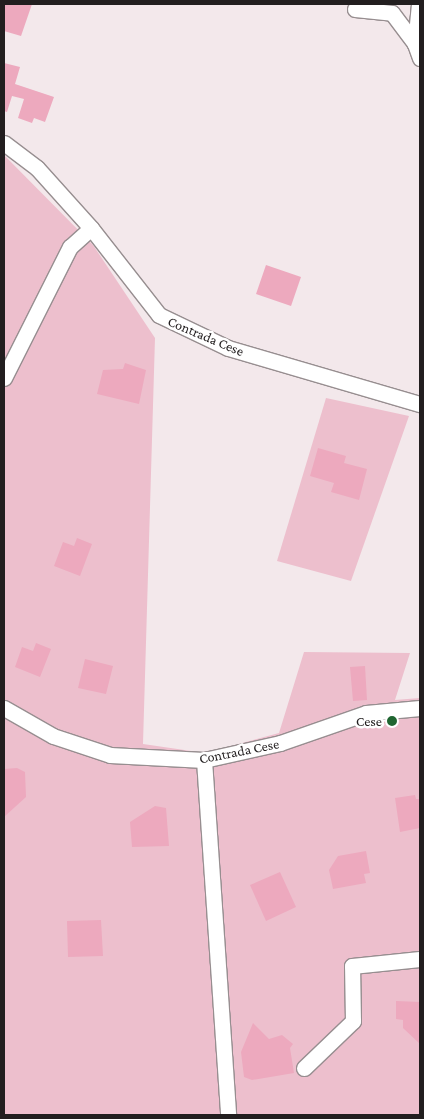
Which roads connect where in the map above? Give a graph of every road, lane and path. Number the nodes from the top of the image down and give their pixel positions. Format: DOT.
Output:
graph roads {
  1 [pos="419,4"];
  2 [pos="355,9"];
  3 [pos="418,51"];
  4 [pos="4,143"];
  5 [pos="90,228"];
  6 [pos="4,378"];
  7 [pos="420,404"];
  8 [pos="4,708"];
  9 [pos="420,708"];
  10 [pos="204,760"];
  11 [pos="420,959"];
  12 [pos="304,1068"];
  13 [pos="228,1115"];
  1 -- 3 [label="street"];
  2 -- 3 [label="street"];
  4 -- 5 [label="street, Contrada Cese"];
  5 -- 6 [label="street"];
  5 -- 7 [label="street, Contrada Cese"];
  8 -- 10 [label="street, Contrada Cese"];
  9 -- 10 [label="street, Contrada Cese"];
  10 -- 13 [label="street"];
  11 -- 12 [label="street"];
}
